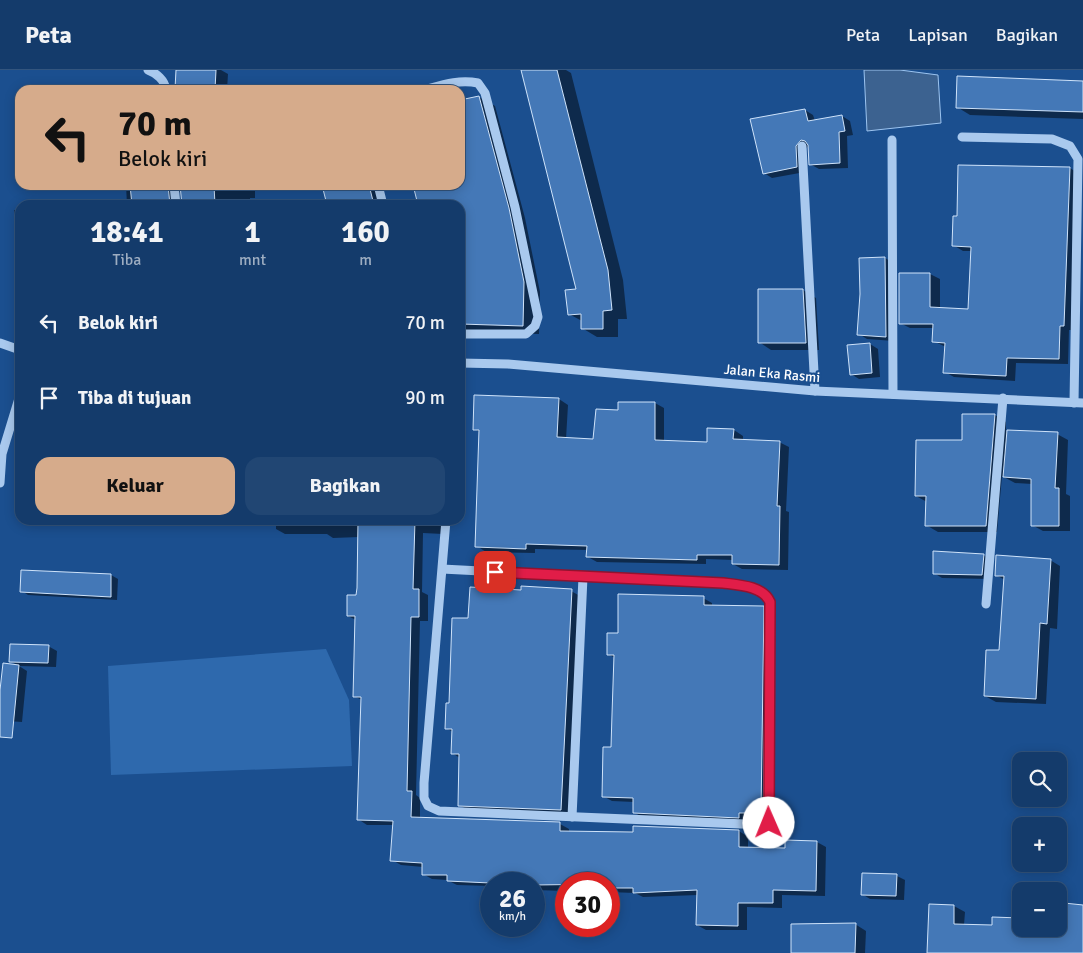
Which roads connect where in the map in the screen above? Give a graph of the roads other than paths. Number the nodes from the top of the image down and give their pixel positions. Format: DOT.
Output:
graph roads {
  1 [pos="148,70"];
  2 [pos="165,85"];
  3 [pos="443,85"];
  4 [pos="962,137"];
  5 [pos="892,140"];
  6 [pos="802,146"];
  7 [pos="465,334"];
  8 [pos="0,343"];
  9 [pos="15,348"];
  10 [pos="465,364"];
  11 [pos="816,391"];
  12 [pos="893,394"];
  13 [pos="1004,398"];
  14 [pos="1078,403"];
  15 [pos="15,411"];
  16 [pos="1,454"];
  17 [pos="0,483"];
  18 [pos="446,525"];
  19 [pos="442,569"];
  20 [pos="583,577"];
  21 [pos="986,604"];
  22 [pos="572,817"];
  1 -- 2 [label="street"];
  3 -- 7 [label="street"];
  4 -- 14 [label="street"];
  5 -- 12 [label="street"];
  6 -- 11 [label="street"];
  8 -- 9 [label="street"];
  10 -- 11 [label="street, Jalan Eka Rasmi"];
  11 -- 12 [label="street, Jalan Eka Rasmi"];
  12 -- 13 [label="street, Jalan Eka Rasmi"];
  13 -- 14 [label="street, Jalan Eka Rasmi"];
  13 -- 21 [label="street"];
  15 -- 16 [label="street"];
  16 -- 17 [label="street"];
  18 -- 19 [label="street"];
  19 -- 20 [label="street"];
  19 -- 22 [label="street"];
  20 -- 22 [label="street"];
  20 -- 22 [label="street"];
}
